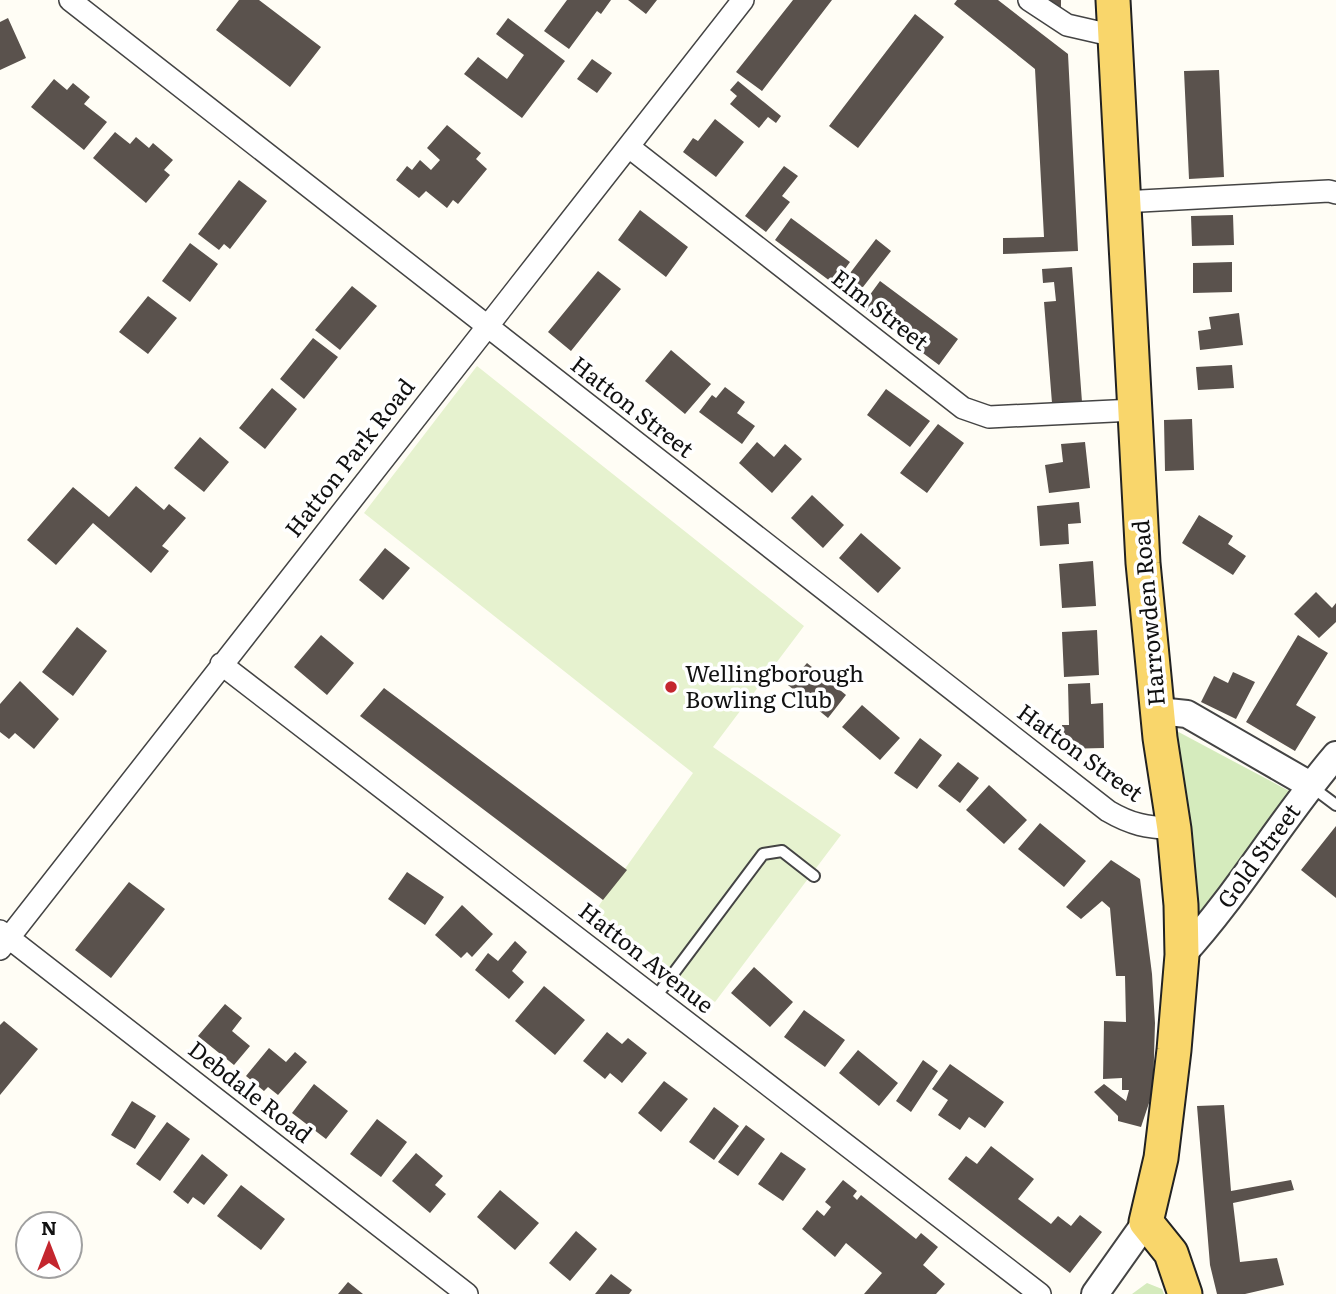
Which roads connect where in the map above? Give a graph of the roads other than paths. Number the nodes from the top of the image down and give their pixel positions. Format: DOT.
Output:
graph roads {
  1 [pos="70,0"];
  2 [pos="743,0"];
  3 [pos="1029,0"];
  4 [pos="1113,0"];
  5 [pos="1115,36"];
  6 [pos="629,147"];
  7 [pos="1336,193"];
  8 [pos="1122,202"];
  9 [pos="486,327"];
  10 [pos="1134,411"];
  11 [pos="221,664"];
  12 [pos="1158,710"];
  13 [pos="1336,755"];
  14 [pos="1310,785"];
  15 [pos="1336,805"];
  16 [pos="1174,829"];
  17 [pos="814,876"];
  18 [pos="3,939"];
  19 [pos="1182,955"];
  20 [pos="655,998"];
  21 [pos="1146,1222"];
  22 [pos="467,1294"];
  23 [pos="1040,1294"];
  24 [pos="1095,1294"];
  25 [pos="1185,1294"];
  1 -- 9 [label="street, Hatton Street"];
  2 -- 6 [label="street, Hatton Park Road"];
  3 -- 5 [label="street"];
  4 -- 5 [label="main road, Harrowden Road"];
  5 -- 8 [label="main road, Harrowden Road"];
  6 -- 9 [label="street, Hatton Park Road"];
  6 -- 10 [label="street, Elm Street"];
  7 -- 8 [label="street"];
  8 -- 10 [label="main road, Harrowden Road"];
  9 -- 11 [label="street, Hatton Park Road"];
  9 -- 16 [label="street, Hatton Street"];
  10 -- 12 [label="main road, Harrowden Road"];
  11 -- 18 [label="street, Hatton Park Road"];
  11 -- 20 [label="street, Hatton Avenue"];
  12 -- 14 [label="street"];
  12 -- 16 [label="main road, Harrowden Road"];
  13 -- 14 [label="street, Gold Street"];
  14 -- 15 [label="lane"];
  14 -- 19 [label="street, Gold Street"];
  16 -- 19 [label="main road, Harrowden Road"];
  17 -- 20 [label="lane"];
  18 -- 22 [label="street, Debdale Road"];
  19 -- 21 [label="main road, Harrowden Road"];
  20 -- 23 [label="street, Hatton Avenue"];
  21 -- 24 [label="street"];
  21 -- 25 [label="main road"];
}
